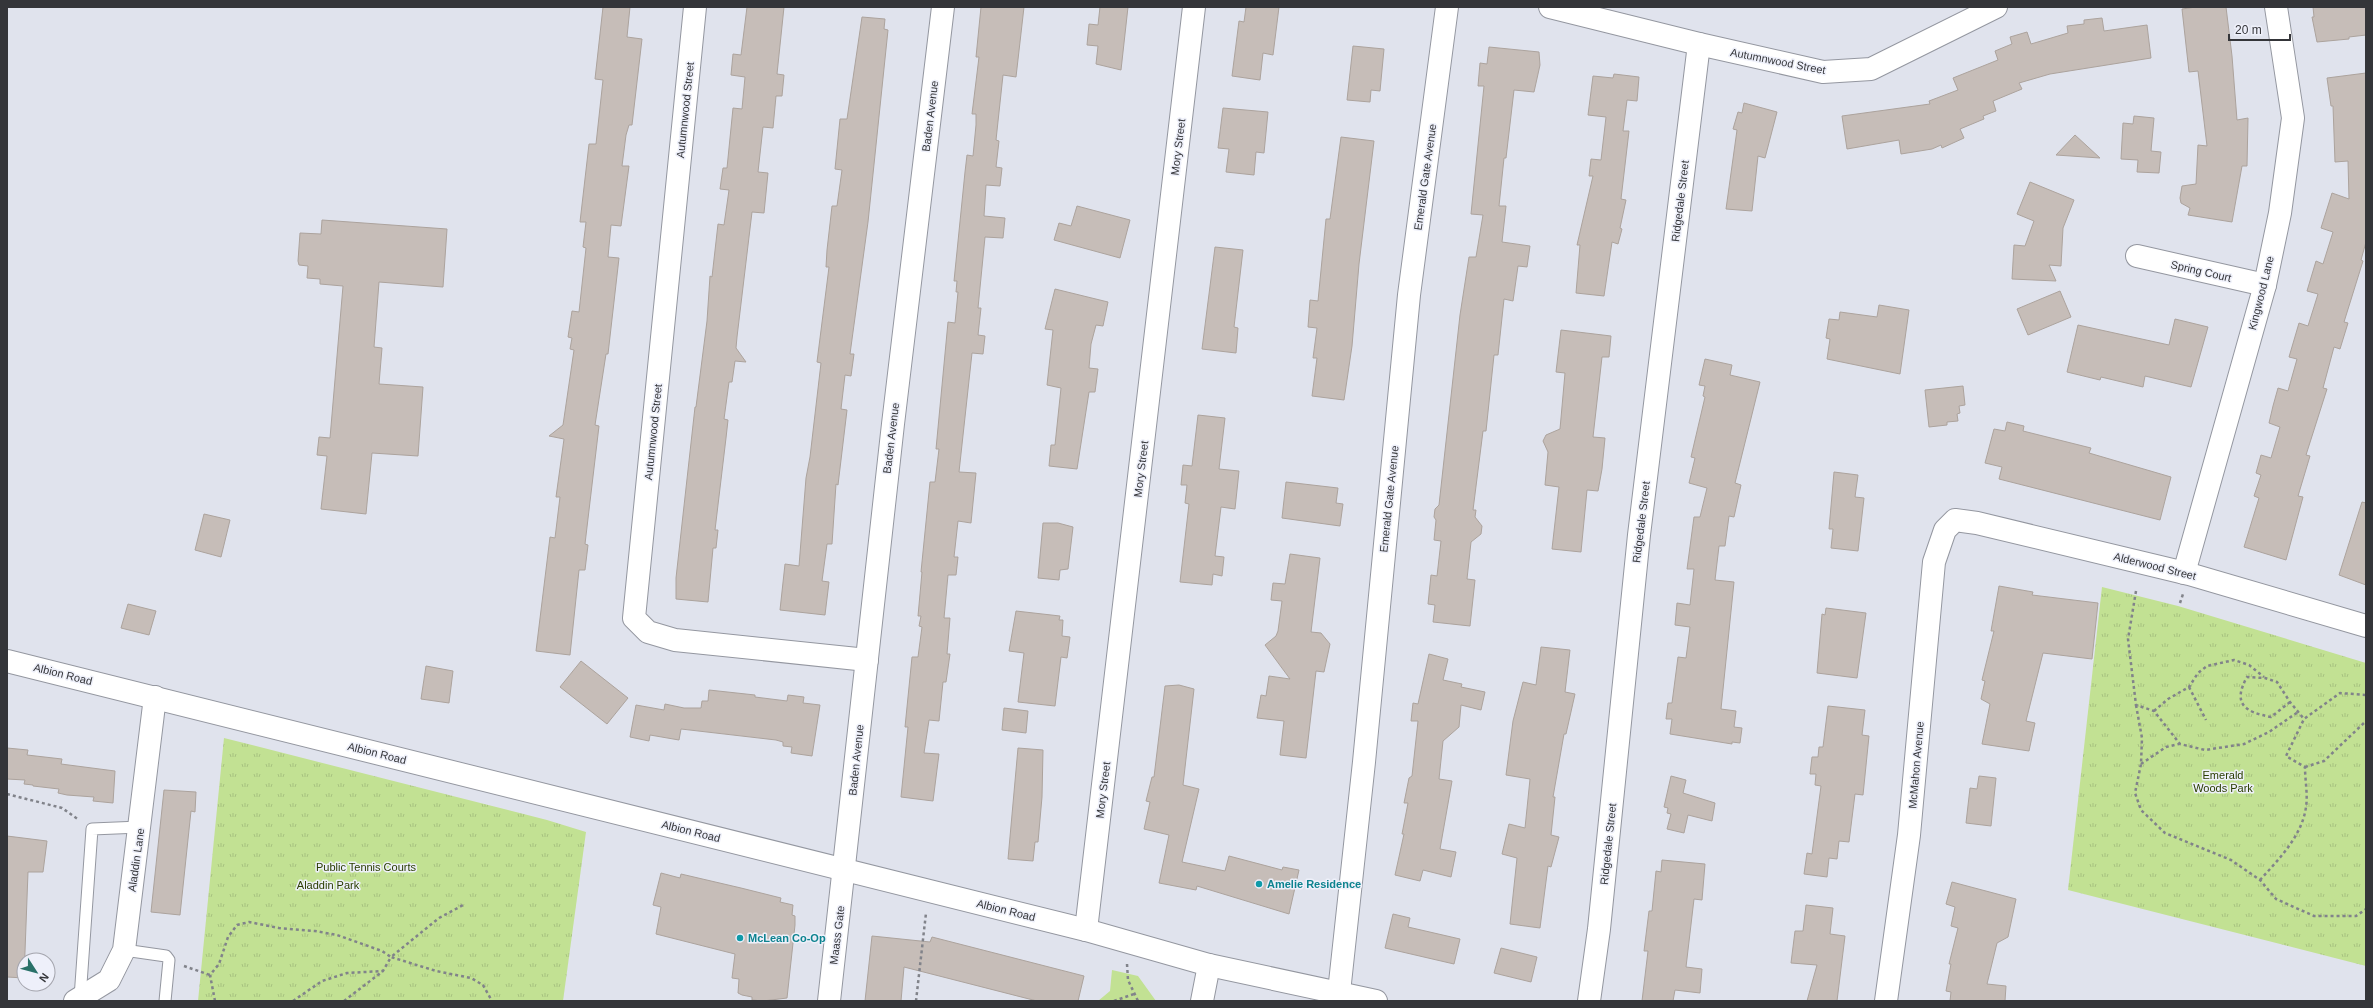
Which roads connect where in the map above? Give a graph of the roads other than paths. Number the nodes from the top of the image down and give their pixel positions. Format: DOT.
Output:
graph roads {
  1 [pos="695,7"];
  2 [pos="943,7"];
  3 [pos="1194,7"];
  4 [pos="1447,7"];
  5 [pos="1550,7"];
  6 [pos="1996,7"];
  7 [pos="2276,7"];
  8 [pos="1699,44"];
  9 [pos="2136,256"];
  10 [pos="2265,285"];
  11 [pos="1945,530"];
  12 [pos="2184,573"];
  13 [pos="2366,626"];
  14 [pos="866,660"];
  15 [pos="7,661"];
  16 [pos="155,697"];
  17 [pos="140,827"];
  18 [pos="845,869"];
  19 [pos="1086,930"];
  20 [pos="124,950"];
  21 [pos="1209,965"];
  22 [pos="1338,992"];
  23 [pos="77,999"];
  24 [pos="165,1001"];
  25 [pos="829,1001"];
  26 [pos="1202,1001"];
  27 [pos="1376,1001"];
  28 [pos="1589,1001"];
  29 [pos="1886,1001"];
  1 -- 14 [label="street, Autumnwood Street"];
  2 -- 14 [label="street, Baden Avenue"];
  3 -- 19 [label="street, Mory Street"];
  4 -- 22 [label="street, Emerald Gate Avenue"];
  5 -- 8 [label="street, Autumnwood Street"];
  6 -- 8 [label="street, Autumnwood Street"];
  7 -- 10 [label="street, Kingwood Lane"];
  8 -- 28 [label="street, Ridgedale Street"];
  9 -- 10 [label="street, Spring Court"];
  10 -- 12 [label="street, Kingwood Lane"];
  11 -- 12 [label="street, Alderwood Street"];
  11 -- 29 [label="street, McMahon Avenue"];
  12 -- 13 [label="street, Alderwood Street"];
  14 -- 18 [label="street, Baden Avenue"];
  15 -- 16 [label="street, Albion Road"];
  16 -- 17 [label="street, Aladdin Lane"];
  16 -- 18 [label="street, Albion Road"];
  17 -- 20 [label="street, Aladdin Lane"];
  17 -- 23 [label="lane"];
  18 -- 19 [label="street, Albion Road"];
  18 -- 25 [label="street, Maass Gate"];
  19 -- 21 [label="street, Albion Road"];
  20 -- 23 [label="street, Aladdin Lane"];
  20 -- 24 [label="lane"];
  21 -- 22 [label="street, Albion Road"];
  21 -- 26 [label="street"];
  22 -- 27 [label="street, Albion Road"];
}
